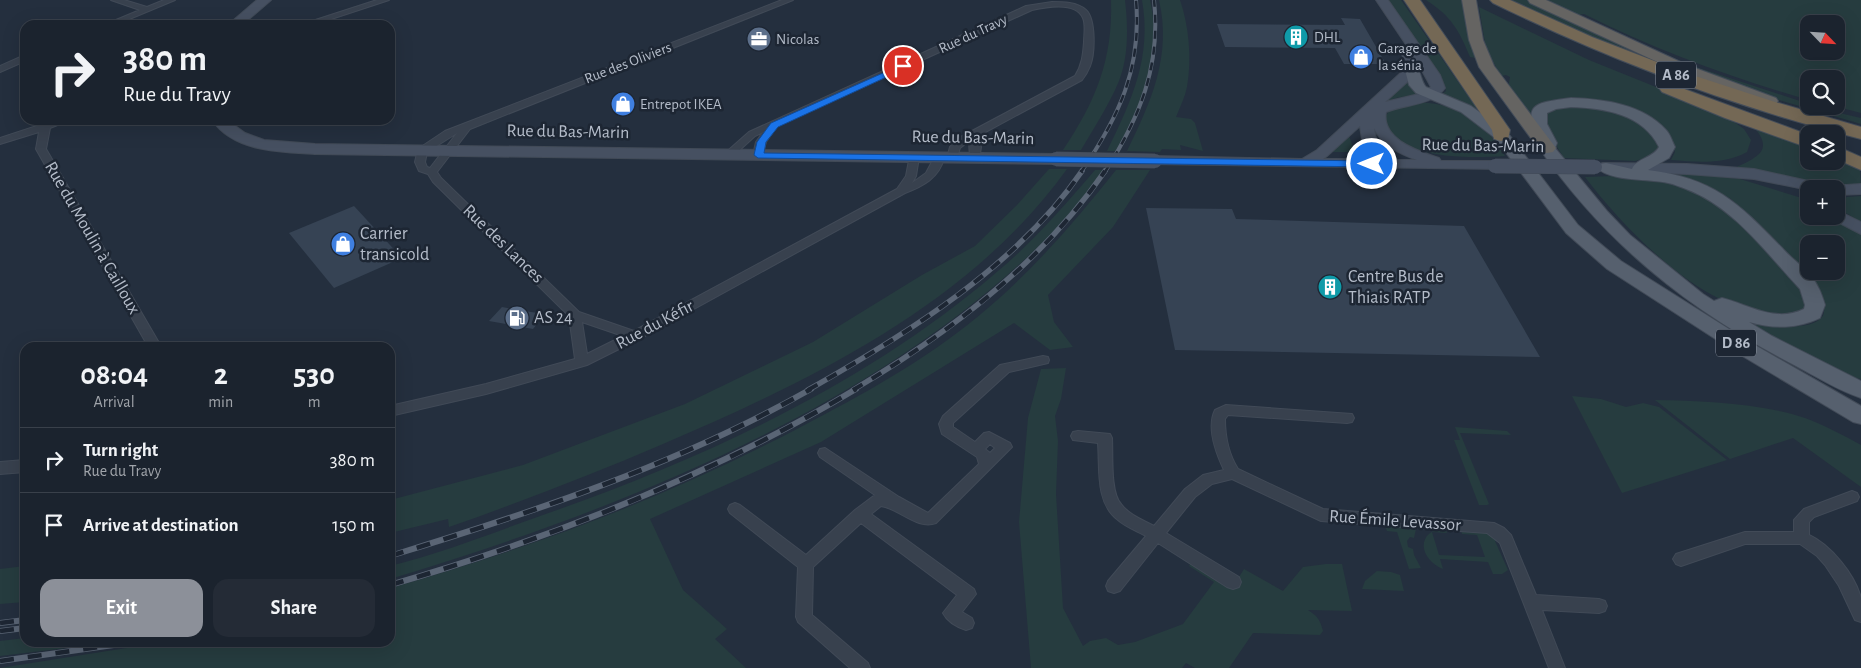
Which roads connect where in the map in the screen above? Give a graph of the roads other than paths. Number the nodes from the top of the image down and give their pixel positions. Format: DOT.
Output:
graph roads {
  1 [pos="115,0"];
  2 [pos="171,0"];
  3 [pos="265,0"];
  4 [pos="385,0"];
  5 [pos="789,0"];
  6 [pos="1373,0"];
  7 [pos="1382,0"];
  8 [pos="1412,0"];
  9 [pos="1469,0"];
  10 [pos="1480,0"];
  11 [pos="1498,0"];
  12 [pos="1535,0"];
  13 [pos="147,9"];
  14 [pos="120,20"];
  15 [pos="240,20"];
  16 [pos="320,20"];
  17 [pos="20,60"];
  18 [pos="0,69"];
  19 [pos="1412,70"];
  20 [pos="1652,77"];
  21 [pos="1430,95"];
  22 [pos="1378,113"];
  23 [pos="48,125"];
  24 [pos="224,125"];
  25 [pos="774,125"];
  26 [pos="1801,125"];
  27 [pos="45,126"];
  28 [pos="467,126"];
  29 [pos="1351,126"];
  30 [pos="1861,129"];
  31 [pos="1861,133"];
  32 [pos="1501,135"];
  33 [pos="973,136"];
  34 [pos="1845,138"];
  35 [pos="1800,139"];
  36 [pos="0,140"];
  37 [pos="1861,142"];
  38 [pos="1547,148"];
  39 [pos="422,150"];
  40 [pos="447,151"];
  41 [pos="728,155"];
  42 [pos="758,155"];
  43 [pos="1845,156"];
  44 [pos="914,158"];
  45 [pos="946,158"];
  46 [pos="975,158"];
  47 [pos="1306,163"];
  48 [pos="1372,164"];
  49 [pos="1861,164"];
  50 [pos="1447,166"];
  51 [pos="1600,168"];
  52 [pos="1640,168"];
  53 [pos="432,172"];
  54 [pos="1733,174"];
  55 [pos="1800,184"];
  56 [pos="1861,189"];
  57 [pos="1845,190"];
  58 [pos="901,191"];
  59 [pos="1800,193"];
  60 [pos="1845,220"];
  61 [pos="1861,230"];
  62 [pos="1673,278"];
  63 [pos="575,315"];
  64 [pos="635,336"];
  65 [pos="153,342"];
  66 [pos="1043,360"];
  67 [pos="582,362"];
  68 [pos="1861,390"];
  69 [pos="395,410"];
  70 [pos="1861,416"];
  71 [pos="1347,418"];
  72 [pos="1078,436"];
  73 [pos="976,449"];
  74 [pos="825,453"];
  75 [pos="20,466"];
  76 [pos="987,466"];
  77 [pos="0,468"];
  78 [pos="1233,473"];
  79 [pos="1852,498"];
  80 [pos="895,502"];
  81 [pos="735,509"];
  82 [pos="860,514"];
  83 [pos="1156,534"];
  84 [pos="1802,538"];
  85 [pos="1681,559"];
  86 [pos="806,564"];
  87 [pos="1233,582"];
  88 [pos="1114,586"];
  89 [pos="1531,602"];
  90 [pos="1599,606"];
  91 [pos="1861,615"];
  92 [pos="966,623"];
  93 [pos="862,668"];
  94 [pos="1558,668"];
  1 -- 13 [label="street"];
  2 -- 13 [label="street"];
  3 -- 15 [label="main road"];
  4 -- 16 [label="street"];
  5 -- 28 [label="street, Rue des Oliviers"];
  6 -- 19 [label="main road"];
  7 -- 21 [label="main road"];
  8 -- 32 [label="highway, D 86"];
  9 -- 38 [label="highway, D 86"];
  10 -- 20 [label="highway, A 86"];
  11 -- 31 [label="highway, A 86"];
  12 -- 30 [label="highway"];
  13 -- 14 [label="street"];
  17 -- 18 [label="street"];
  19 -- 21 [label="main road"];
  19 -- 29 [label="main road"];
  20 -- 26 [label="highway, A 86"];
  20 -- 35 [label="highway"];
  21 -- 22 [label="main road"];
  21 -- 32 [label="main road"];
  22 -- 48 [label="main road"];
  22 -- 50 [label="main road"];
  23 -- 27 [label="street"];
  24 -- 39 [label="main road, Rue du Bas-Marin"];
  25 -- 33 [label="street, Rue du Travy"];
  25 -- 41 [label="street, Rue du Travy"];
  25 -- 42 [label="street"];
  27 -- 36 [label="street"];
  27 -- 65 [label="street, Rue du Moulin à Cailloux"];
  28 -- 39 [label="street, Rue des Oliviers"];
  28 -- 40 [label="street, Rue des Oliviers"];
  29 -- 47 [label="main road"];
  29 -- 48 [label="main road"];
  32 -- 70 [label="main road, D 86"];
  33 -- 45 [label="street, Rue du Travy"];
  33 -- 46 [label="street"];
  34 -- 37 [label="highway"];
  38 -- 52 [label="main road"];
  38 -- 62 [label="main road, D 86"];
  39 -- 40 [label="main road, Rue du Bas-Marin"];
  39 -- 53 [label="street, Rue des Lances"];
  40 -- 41 [label="main road, Rue du Bas-Marin"];
  40 -- 53 [label="street"];
  41 -- 42 [label="main road, Rue du Bas-Marin"];
  42 -- 44 [label="main road, Rue du Bas-Marin"];
  43 -- 49 [label="highway"];
  44 -- 45 [label="main road, Rue du Bas-Marin"];
  44 -- 58 [label="street"];
  45 -- 46 [label="main road, Rue du Bas-Marin"];
  45 -- 58 [label="street, Rue du Kéfir"];
  46 -- 47 [label="main road, Rue du Bas-Marin, bridge"];
  47 -- 48 [label="main road, Rue du Bas-Marin"];
  48 -- 50 [label="main road, Rue du Bas-Marin"];
  50 -- 51 [label="main road, Rue du Bas-Marin, bridge"];
  51 -- 52 [label="main road, Rue du Bas-Marin"];
  51 -- 62 [label="main road"];
  52 -- 54 [label="main road, Rue du Bas-Marin"];
  53 -- 63 [label="street, Rue des Lances"];
  54 -- 55 [label="main road"];
  54 -- 59 [label="main road"];
  56 -- 57 [label="main road"];
  58 -- 64 [label="street, Rue du Kéfir"];
  60 -- 61 [label="main road"];
  62 -- 68 [label="main road, D 86"];
  63 -- 64 [label="street, Rue des Lances"];
  63 -- 67 [label="street"];
  64 -- 67 [label="street, Rue du Kéfir"];
  66 -- 73 [label="street"];
  67 -- 69 [label="street, Rue du Kéfir"];
  71 -- 78 [label="street"];
  72 -- 83 [label="street"];
  73 -- 76 [label="street"];
  73 -- 76 [label="street"];
  74 -- 80 [label="street"];
  75 -- 77 [label="street"];
  76 -- 80 [label="street"];
  78 -- 83 [label="street"];
  78 -- 89 [label="street, Rue Émile Levassor"];
  79 -- 84 [label="street"];
  80 -- 82 [label="street"];
  81 -- 86 [label="street"];
  82 -- 86 [label="street"];
  82 -- 92 [label="street"];
  83 -- 87 [label="street"];
  83 -- 88 [label="street"];
  84 -- 85 [label="street"];
  84 -- 91 [label="street"];
  86 -- 93 [label="street"];
  89 -- 90 [label="street"];
  89 -- 94 [label="street"];
}
